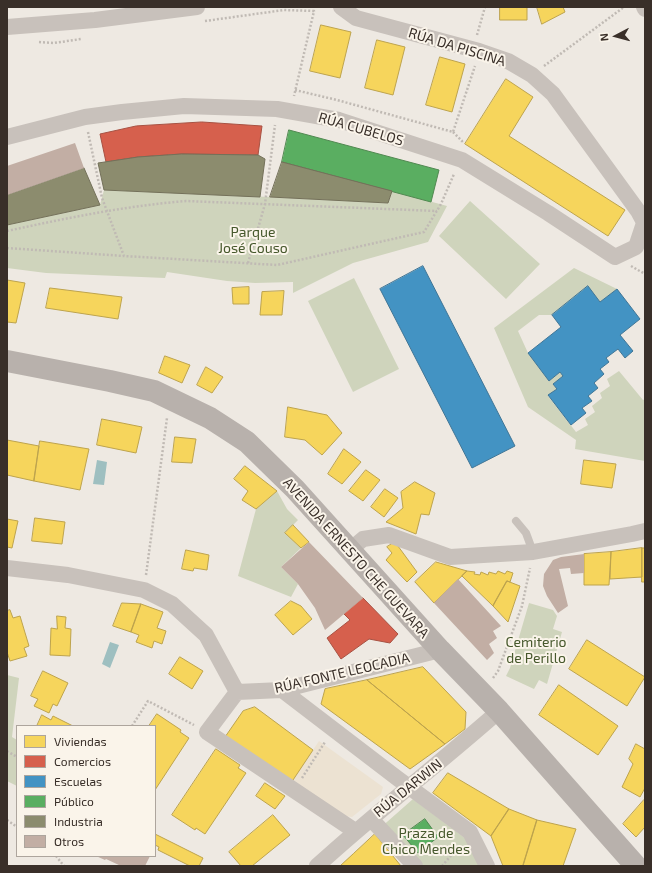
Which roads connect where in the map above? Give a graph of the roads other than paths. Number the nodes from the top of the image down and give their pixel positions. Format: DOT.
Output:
graph roads {
  1 [pos="197,7"];
  2 [pos="341,7"];
  3 [pos="95,13"];
  4 [pos="7,27"];
  5 [pos="7,137"];
  6 [pos="645,223"];
  7 [pos="7,361"];
  8 [pos="516,521"];
  9 [pos="645,531"];
  10 [pos="350,550"];
  11 [pos="533,552"];
  12 [pos="7,568"];
  13 [pos="440,650"];
  14 [pos="282,690"];
  15 [pos="237,692"];
  16 [pos="499,711"];
  17 [pos="409,787"];
  18 [pos="370,818"];
  19 [pos="355,831"];
  20 [pos="317,866"];
  21 [pos="415,866"];
  22 [pos="487,866"];
  23 [pos="636,866"];
  1 -- 3 [label="street"];
  2 -- 6 [label="street, RÚA DA PISCINA"];
  3 -- 4 [label="street"];
  5 -- 6 [label="street, RÚA CUBELOS"];
  7 -- 10 [label="main road, AVENIDA ERNESTO CHE GUEVARA"];
  8 -- 11 [label="lane"];
  9 -- 11 [label="street"];
  10 -- 11 [label="street"];
  10 -- 13 [label="main road, AVENIDA ERNESTO CHE GUEVARA"];
  12 -- 15 [label="street"];
  13 -- 14 [label="street, RÚA FONTE LEOCADIA"];
  13 -- 16 [label="main road, AVENIDA ERNESTO CHE GUEVARA"];
  14 -- 15 [label="street, RÚA FONTE LEOCADIA"];
  14 -- 17 [label="street"];
  15 -- 19 [label="street"];
  16 -- 17 [label="street, RÚA DARWIN"];
  16 -- 23 [label="main road, AVENIDA ERNESTO CHE GUEVARA"];
  17 -- 18 [label="street, RÚA DARWIN"];
  17 -- 22 [label="street"];
  18 -- 19 [label="street, RÚA DARWIN"];
  18 -- 21 [label="street"];
  19 -- 20 [label="street, RÚA DARWIN"];
}
